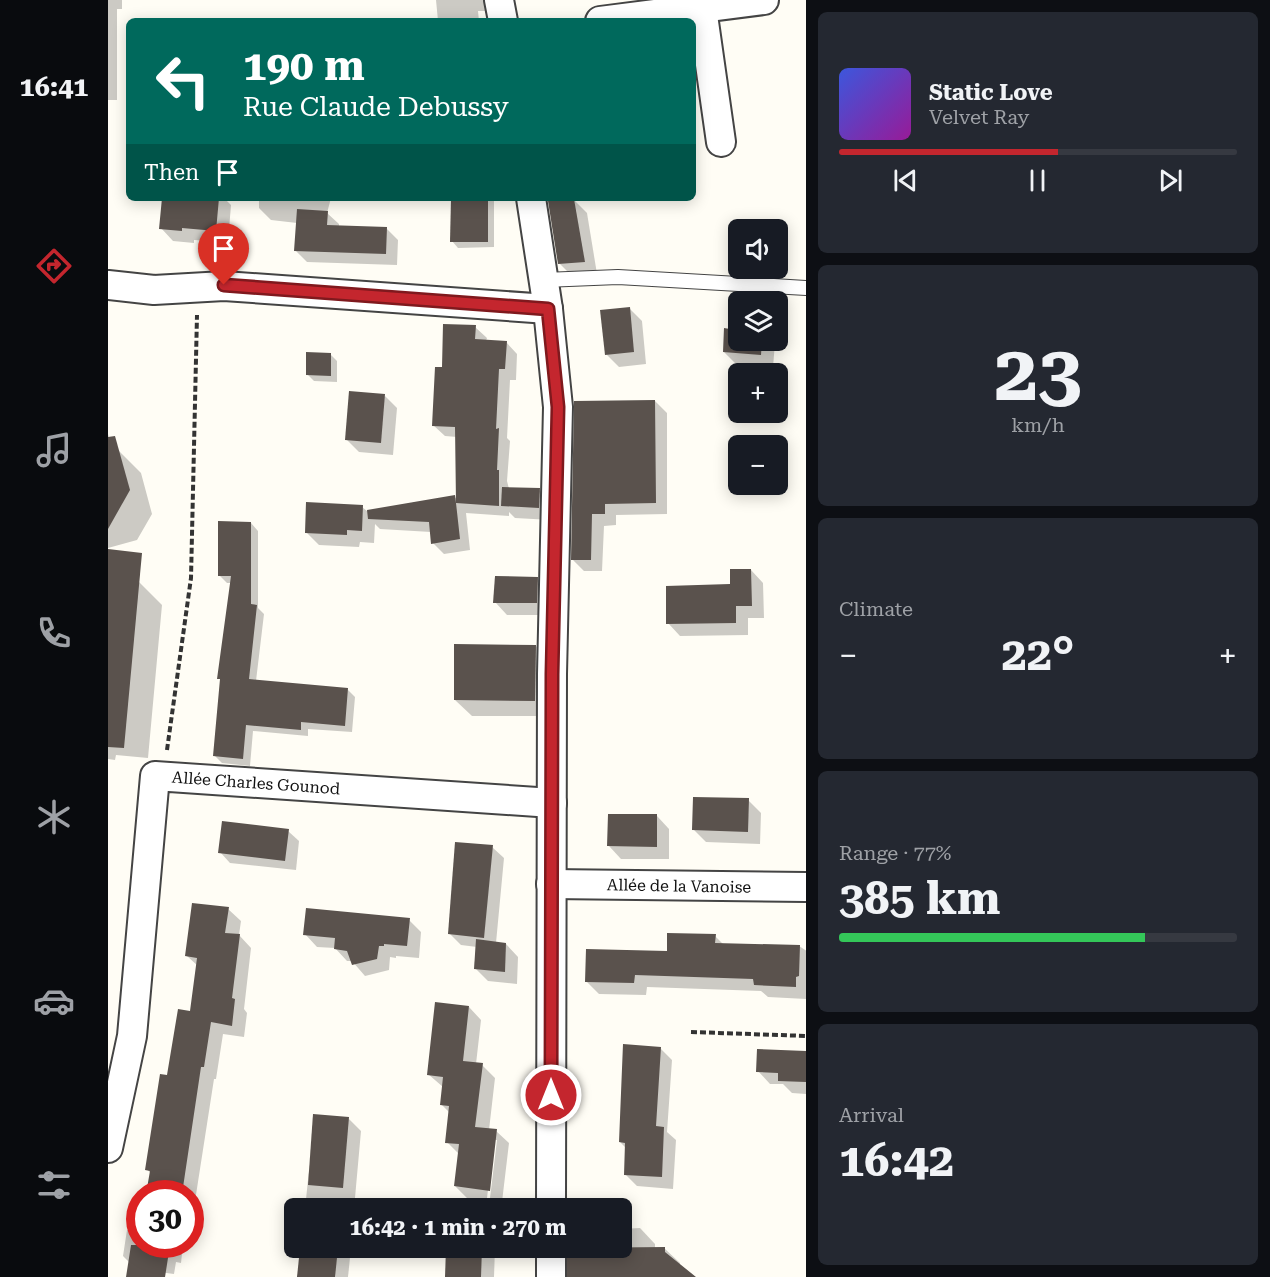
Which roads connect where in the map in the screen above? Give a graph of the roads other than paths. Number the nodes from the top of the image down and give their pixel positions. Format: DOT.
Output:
graph roads {
  1 [pos="499,0"];
  2 [pos="764,0"];
  3 [pos="637,8"];
  4 [pos="702,8"];
  5 [pos="502,18"];
  6 [pos="609,18"];
  7 [pos="721,142"];
  8 [pos="531,201"];
  9 [pos="544,280"];
  10 [pos="108,285"];
  11 [pos="806,288"];
  12 [pos="548,309"];
  13 [pos="552,803"];
  14 [pos="551,884"];
  15 [pos="806,887"];
  16 [pos="120,1034"];
  17 [pos="108,1148"];
  18 [pos="551,1198"];
  19 [pos="551,1258"];
  20 [pos="551,1277"];
  1 -- 5 [label="street"];
  2 -- 4 [label="street"];
  3 -- 4 [label="street"];
  3 -- 6 [label="street"];
  4 -- 7 [label="street"];
  8 -- 9 [label="street"];
  9 -- 11 [label="lane"];
  9 -- 12 [label="street"];
  10 -- 12 [label="street"];
  12 -- 13 [label="street"];
  13 -- 14 [label="street"];
  13 -- 16 [label="street, Allée Charles Gounod"];
  14 -- 15 [label="street, Allée de la Vanoise"];
  14 -- 18 [label="street"];
  16 -- 17 [label="street, Allée Charles Gounod"];
  19 -- 20 [label="street"];
}
